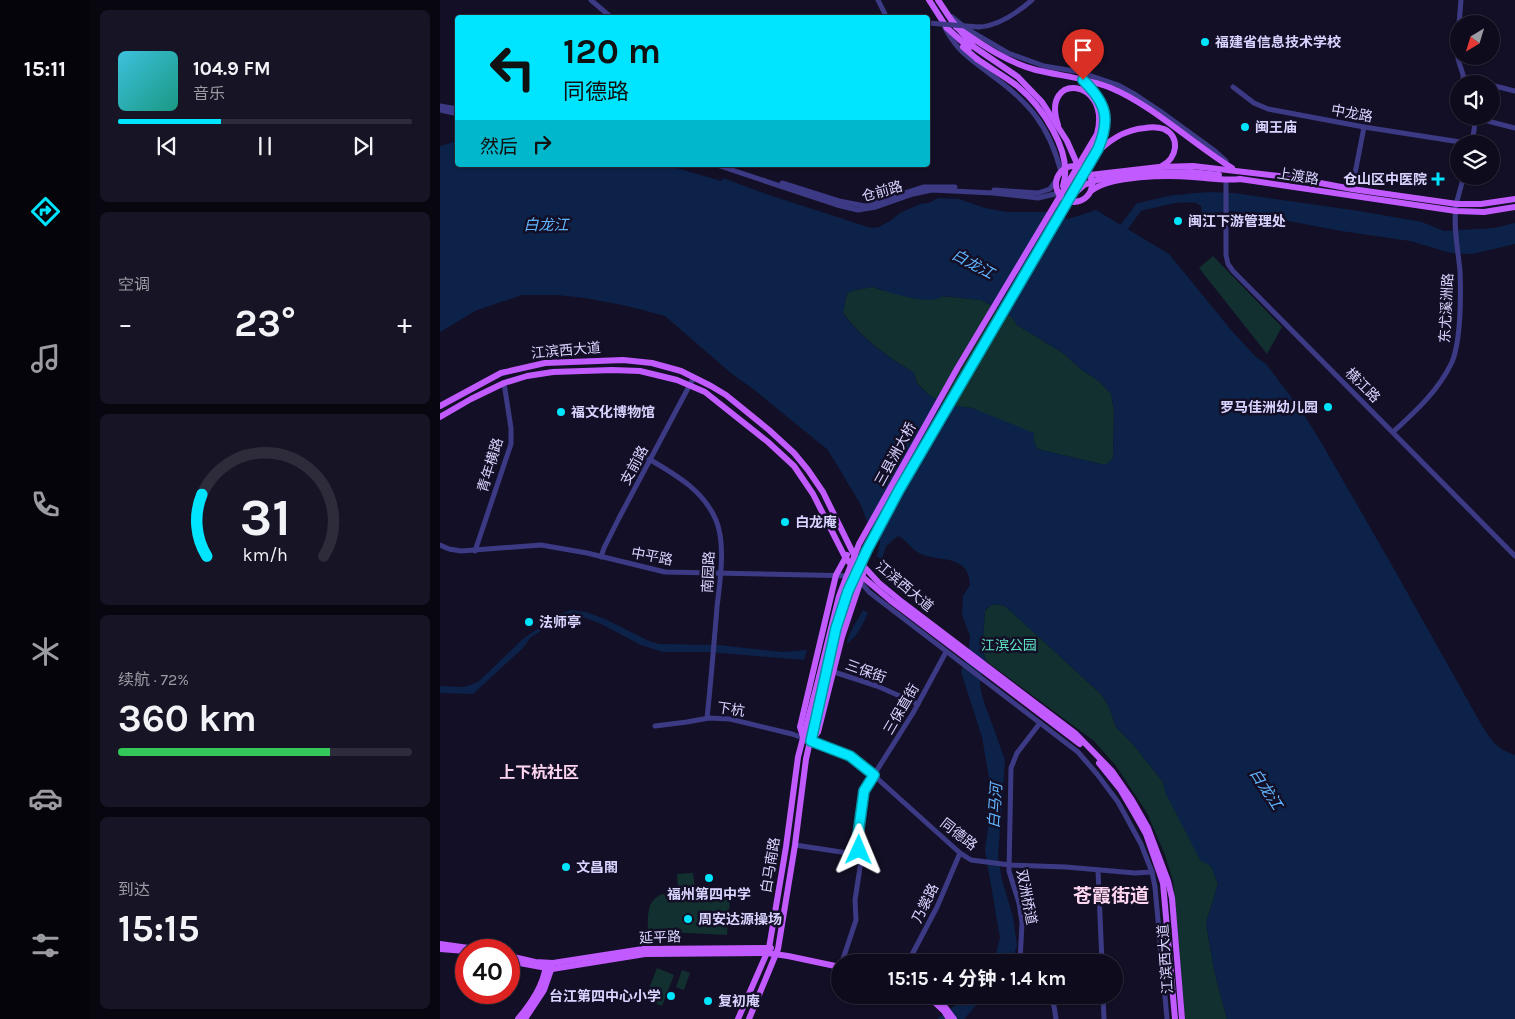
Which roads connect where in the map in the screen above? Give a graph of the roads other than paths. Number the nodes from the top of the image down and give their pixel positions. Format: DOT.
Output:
graph roads {
  1 [pos="591,0"];
  2 [pos="878,0"];
  3 [pos="929,0"];
  4 [pos="1032,0"];
  5 [pos="1461,0"];
  6 [pos="939,2"];
  7 [pos="608,15"];
  8 [pos="886,15"];
  9 [pos="1460,15"];
  10 [pos="940,19"];
  11 [pos="930,23"];
  12 [pos="980,53"];
  13 [pos="1083,80"];
  14 [pos="1233,87"];
  15 [pos="1500,87"];
  16 [pos="1515,91"];
  17 [pos="440,106"];
  18 [pos="455,108"];
  19 [pos="440,110"];
  20 [pos="455,113"];
  21 [pos="1500,124"];
  22 [pos="1364,127"];
  23 [pos="1515,128"];
  24 [pos="1060,130"];
  25 [pos="1450,141"];
  26 [pos="1092,158"];
  27 [pos="1075,166"];
  28 [pos="723,167"];
  29 [pos="732,167"];
  30 [pos="1159,167"];
  31 [pos="1235,170"];
  32 [pos="1061,172"];
  33 [pos="1090,175"];
  34 [pos="1057,178"];
  35 [pos="1240,179"];
  36 [pos="1226,184"];
  37 [pos="1461,185"];
  38 [pos="1352,189"];
  39 [pos="1091,191"];
  40 [pos="1059,193"];
  41 [pos="1515,199"];
  42 [pos="1056,203"];
  43 [pos="1456,204"];
  44 [pos="1064,207"];
  45 [pos="1515,207"];
  46 [pos="1456,211"];
  47 [pos="694,377"];
  48 [pos="504,383"];
  49 [pos="690,385"];
  50 [pos="440,406"];
  51 [pos="440,417"];
  52 [pos="1393,432"];
  53 [pos="649,459"];
  54 [pos="440,545"];
  55 [pos="850,550"];
  56 [pos="474,551"];
  57 [pos="601,556"];
  58 [pos="1515,556"];
  59 [pos="845,557"];
  60 [pos="865,569"];
  61 [pos="720,574"];
  62 [pos="836,575"];
  63 [pos="860,578"];
  64 [pos="958,648"];
  65 [pos="946,652"];
  66 [pos="834,672"];
  67 [pos="822,678"];
  68 [pos="1001,680"];
  69 [pos="918,704"];
  70 [pos="707,718"];
  71 [pos="1040,723"];
  72 [pos="655,726"];
  73 [pos="803,738"];
  74 [pos="811,741"];
  75 [pos="874,775"];
  76 [pos="795,845"];
  77 [pos="960,853"];
  78 [pos="861,855"];
  79 [pos="1010,864"];
  80 [pos="1098,870"];
  81 [pos="1152,872"];
  82 [pos="440,944"];
  83 [pos="455,946"];
  84 [pos="440,949"];
  85 [pos="455,950"];
  86 [pos="768,950"];
  87 [pos="777,952"];
  88 [pos="844,954"];
  89 [pos="912,954"];
  90 [pos="1020,954"];
  91 [pos="1102,954"];
  92 [pos="520,959"];
  93 [pos="831,961"];
  94 [pos="520,962"];
  95 [pos="831,965"];
  96 [pos="549,966"];
  97 [pos="939,1004"];
  98 [pos="942,1004"];
  99 [pos="1053,1004"];
  100 [pos="1103,1004"];
  101 [pos="945,1009"];
  102 [pos="518,1019"];
  103 [pos="525,1019"];
  104 [pos="738,1019"];
  105 [pos="749,1019"];
  106 [pos="949,1019"];
  107 [pos="954,1019"];
  108 [pos="1056,1019"];
  109 [pos="1104,1019"];
  110 [pos="1167,1019"];
  111 [pos="1175,1019"];
  112 [pos="1182,1019"];
  1 -- 7 [label="street"];
  2 -- 8 [label="street"];
  3 -- 10 [label="main road"];
  4 -- 11 [label="street, bridge"];
  5 -- 9 [label="street"];
  6 -- 12 [label="main road"];
  6 -- 31 [label="street"];
  10 -- 12 [label="main road"];
  10 -- 32 [label="street"];
  12 -- 13 [label="main road"];
  12 -- 24 [label="main road"];
  12 -- 42 [label="main road, bridge"];
  13 -- 26 [label="main road"];
  13 -- 31 [label="main road"];
  14 -- 22 [label="street, 中龙路"];
  15 -- 16 [label="street"];
  17 -- 18 [label="street"];
  19 -- 20 [label="street"];
  21 -- 23 [label="street"];
  22 -- 25 [label="street, 中龙路"];
  22 -- 38 [label="street"];
  24 -- 27 [label="main road"];
  24 -- 42 [label="main road, bridge"];
  26 -- 30 [label="main road"];
  26 -- 44 [label="main road, bridge"];
  27 -- 32 [label="main road"];
  27 -- 33 [label="main road"];
  28 -- 40 [label="street, 仓前路"];
  29 -- 34 [label="street, 仓前路"];
  30 -- 31 [label="main road, 上渡路"];
  30 -- 33 [label="main road, 上渡路"];
  31 -- 38 [label="main road, 上渡路"];
  32 -- 34 [label="main road"];
  33 -- 39 [label="main road"];
  34 -- 40 [label="main road"];
  35 -- 36 [label="main road, 上渡路"];
  35 -- 44 [label="main road, bridge"];
  35 -- 46 [label="main road, 上渡路"];
  36 -- 39 [label="main road, 上渡路"];
  36 -- 52 [label="street, 横江路"];
  37 -- 43 [label="street, 东尤溪洲路"];
  38 -- 43 [label="main road, 上渡路"];
  39 -- 40 [label="main road"];
  41 -- 43 [label="main road, 上渡路"];
  42 -- 67 [label="main road, 三县洲大桥, bridge"];
  43 -- 46 [label="street, 东尤溪洲路"];
  44 -- 67 [label="main road, 三县洲大桥, bridge"];
  45 -- 46 [label="main road, 上渡路"];
  46 -- 52 [label="street, 东尤溪洲路"];
  47 -- 49 [label="street, 支前路"];
  47 -- 50 [label="main road, 江滨西大道"];
  47 -- 55 [label="main road, 江滨西大道"];
  48 -- 49 [label="main road, 江滨西大道"];
  48 -- 51 [label="main road, 江滨西大道"];
  48 -- 56 [label="street, 青年横路"];
  49 -- 53 [label="street, 支前路"];
  49 -- 59 [label="main road, 江滨西大道"];
  52 -- 58 [label="street, 横江路"];
  53 -- 57 [label="street, 支前路"];
  53 -- 61 [label="street, 南园路"];
  54 -- 56 [label="street, 中平路"];
  55 -- 59 [label="main road"];
  55 -- 60 [label="main road, 江滨西大道"];
  56 -- 57 [label="street, 中平路"];
  57 -- 61 [label="street, 中平路"];
  59 -- 62 [label="main road"];
  59 -- 63 [label="main road, 江滨西大道"];
  60 -- 63 [label="main road"];
  60 -- 64 [label="main road, 江滨西大道"];
  61 -- 62 [label="street, 中平路"];
  61 -- 70 [label="street, 南园路"];
  62 -- 63 [label="street, 中平路"];
  62 -- 73 [label="main road"];
  63 -- 64 [label="main road, 江滨西大道"];
  63 -- 65 [label="street"];
  63 -- 66 [label="main road"];
  64 -- 68 [label="main road, 江滨西大道"];
  65 -- 69 [label="street, 三保直街"];
  65 -- 71 [label="street"];
  66 -- 69 [label="street, 三保街"];
  66 -- 74 [label="main road"];
  67 -- 73 [label="main road, 三县洲大桥"];
  67 -- 74 [label="main road, 三县洲大桥"];
  68 -- 111 [label="main road, 江滨西大道"];
  68 -- 112 [label="main road, 江滨西大道"];
  69 -- 75 [label="street, 三保直街"];
  70 -- 72 [label="street, 下杭"];
  70 -- 73 [label="street, 下杭"];
  71 -- 79 [label="street, 双洲桥道"];
  71 -- 81 [label="street"];
  73 -- 74 [label="street, 下杭"];
  73 -- 86 [label="main road, 白马南路"];
  74 -- 75 [label="street, 同德路"];
  74 -- 76 [label="main road"];
  75 -- 77 [label="street, 同德路"];
  75 -- 78 [label="street, 三保直街"];
  76 -- 78 [label="street"];
  76 -- 87 [label="main road"];
  77 -- 79 [label="street, 同德路"];
  77 -- 89 [label="street, 乃裳路"];
  78 -- 88 [label="street, 三保直街"];
  79 -- 80 [label="street, 同德路"];
  79 -- 90 [label="street, 双洲桥道"];
  80 -- 81 [label="street, 同德路"];
  80 -- 91 [label="street"];
  81 -- 110 [label="street"];
  82 -- 83 [label="main road"];
  84 -- 85 [label="main road"];
  86 -- 87 [label="main road, 延平路"];
  86 -- 96 [label="main road, 延平路"];
  86 -- 104 [label="main road, 白马南路"];
  87 -- 93 [label="main road"];
  87 -- 95 [label="main road"];
  87 -- 105 [label="main road"];
  92 -- 96 [label="main road"];
  94 -- 96 [label="main road"];
  96 -- 102 [label="main road"];
  96 -- 103 [label="main road"];
  97 -- 101 [label="main road"];
  98 -- 101 [label="main road"];
  99 -- 108 [label="street"];
  100 -- 109 [label="street"];
  101 -- 106 [label="main road"];
  101 -- 107 [label="main road"];
}
